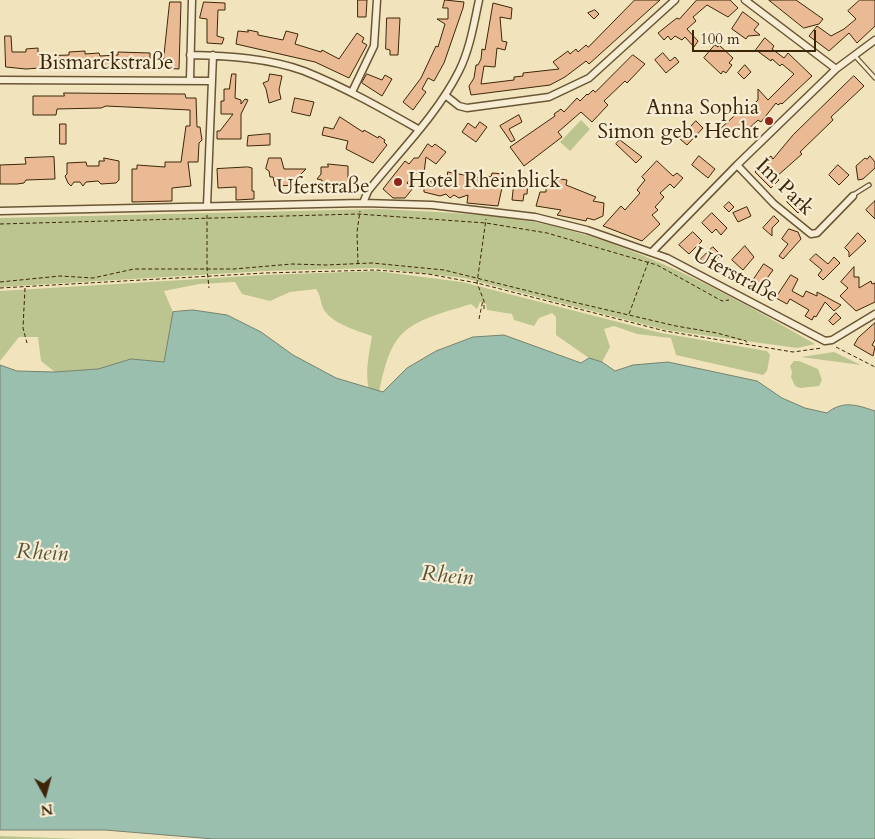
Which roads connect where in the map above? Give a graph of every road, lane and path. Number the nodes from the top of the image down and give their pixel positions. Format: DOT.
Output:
graph roads {
  1 [pos="192,0"];
  2 [pos="377,0"];
  3 [pos="479,0"];
  4 [pos="675,0"];
  5 [pos="745,0"];
  6 [pos="875,40"];
  7 [pos="190,55"];
  8 [pos="213,55"];
  9 [pos="854,56"];
  10 [pos="836,69"];
  11 [pos="875,78"];
  12 [pos="0,80"];
  13 [pos="190,80"];
  14 [pos="212,81"];
  15 [pos="352,92"];
  16 [pos="445,95"];
  17 [pos="418,129"];
  18 [pos="737,165"];
  19 [pos="870,185"];
  20 [pos="853,196"];
  21 [pos="363,203"];
  22 [pos="208,206"];
  23 [pos="0,211"];
  24 [pos="487,211"];
  25 [pos="358,214"];
  26 [pos="207,219"];
  27 [pos="486,223"];
  28 [pos="0,224"];
  29 [pos="652,252"];
  30 [pos="647,263"];
  31 [pos="358,264"];
  32 [pos="207,269"];
  33 [pos="207,276"];
  34 [pos="93,278"];
  35 [pos="478,278"];
  36 [pos="0,282"];
  37 [pos="477,283"];
  38 [pos="94,284"];
  39 [pos="25,287"];
  40 [pos="0,288"];
  41 [pos="210,288"];
  42 [pos="734,294"];
  43 [pos="483,300"];
  44 [pos="484,309"];
  45 [pos="875,314"];
  46 [pos="628,315"];
  47 [pos="479,319"];
  48 [pos="27,343"];
  49 [pos="829,344"];
  50 [pos="749,346"];
  51 [pos="840,349"];
  52 [pos="875,367"];
  1 -- 7 [label="street"];
  2 -- 15 [label="street"];
  3 -- 16 [label="street"];
  4 -- 16 [label="street"];
  5 -- 10 [label="street"];
  6 -- 9 [label="street"];
  7 -- 8 [label="street"];
  7 -- 13 [label="street"];
  8 -- 14 [label="street"];
  8 -- 15 [label="street"];
  9 -- 10 [label="street"];
  9 -- 11 [label="lane"];
  10 -- 18 [label="street"];
  12 -- 13 [label="street, Bismarckstraße"];
  13 -- 14 [label="street, Bismarckstraße"];
  14 -- 22 [label="street"];
  15 -- 17 [label="street"];
  16 -- 17 [label="street"];
  17 -- 21 [label="street"];
  18 -- 20 [label="street, Im Park"];
  18 -- 29 [label="street"];
  19 -- 20 [label="lane"];
  21 -- 22 [label="street, Uferstraße"];
  21 -- 24 [label="street, Uferstraße"];
  22 -- 23 [label="street, Uferstraße"];
  24 -- 27 [label="path"];
  24 -- 29 [label="street, Uferstraße"];
  25 -- 26 [label="path"];
  25 -- 27 [label="path"];
  25 -- 31 [label="path"];
  26 -- 28 [label="path"];
  26 -- 32 [label="path"];
  27 -- 30 [label="path"];
  27 -- 35 [label="path"];
  29 -- 42 [label="street, Uferstraße"];
  30 -- 42 [label="path"];
  30 -- 46 [label="path"];
  31 -- 32 [label="path"];
  31 -- 35 [label="path"];
  32 -- 33 [label="path"];
  32 -- 34 [label="path"];
  33 -- 37 [label="path"];
  33 -- 38 [label="path"];
  33 -- 41 [label="path"];
  34 -- 36 [label="path"];
  34 -- 38 [label="path"];
  35 -- 37 [label="path"];
  35 -- 46 [label="path"];
  37 -- 44 [label="path"];
  37 -- 50 [label="path"];
  38 -- 39 [label="path"];
  39 -- 40 [label="path"];
  39 -- 48 [label="path"];
  42 -- 49 [label="street, Uferstraße"];
  43 -- 47 [label="path"];
  45 -- 49 [label="street"];
  46 -- 50 [label="path"];
  49 -- 50 [label="path"];
  51 -- 52 [label="path"];
}
